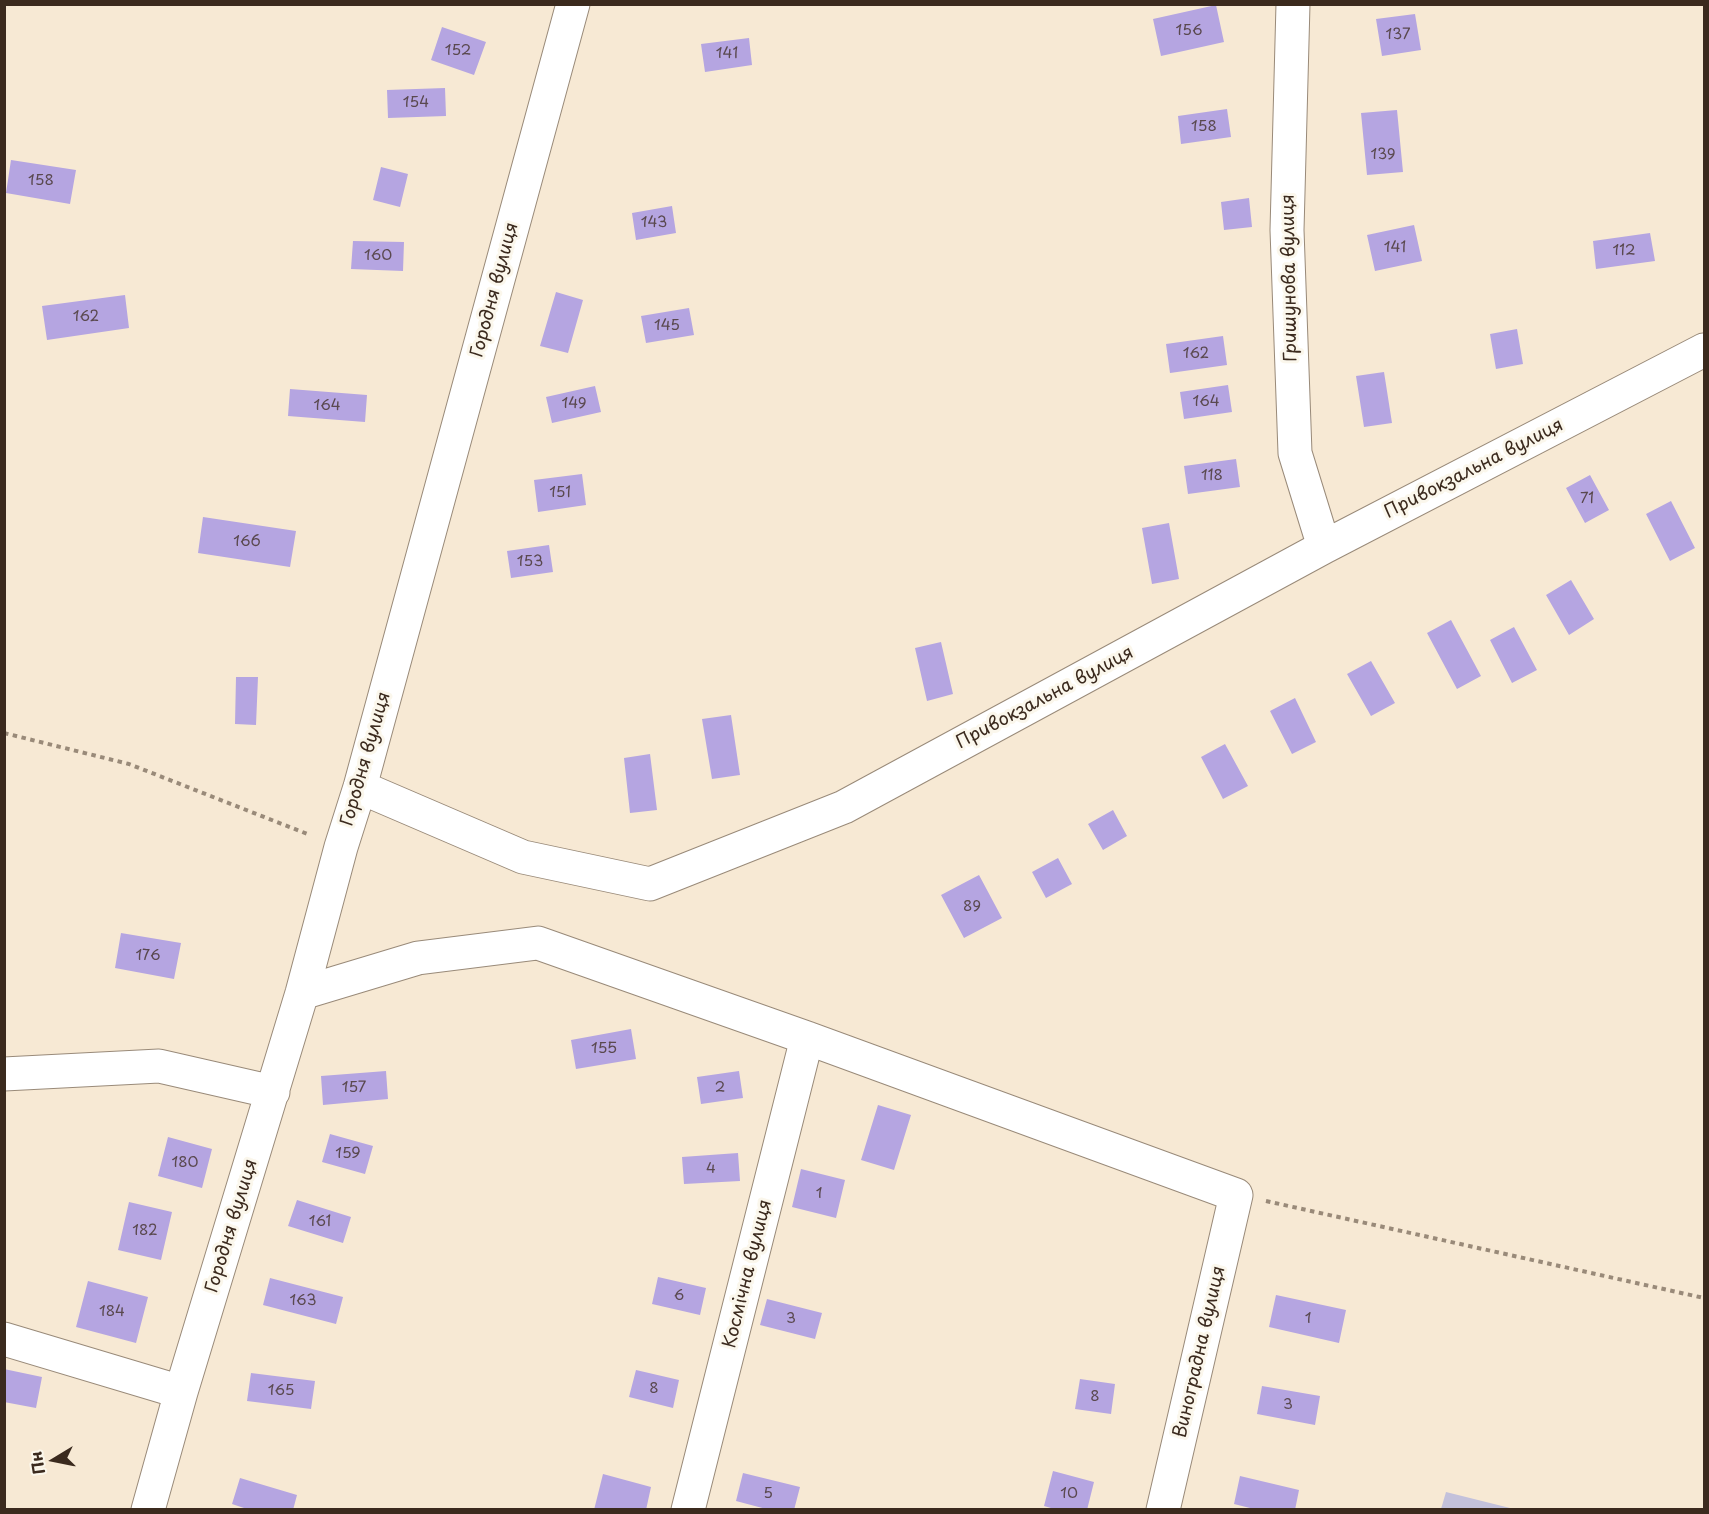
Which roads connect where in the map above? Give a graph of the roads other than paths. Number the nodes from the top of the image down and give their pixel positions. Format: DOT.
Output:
graph roads {
  1 [pos="573,4"];
  2 [pos="1293,4"];
  3 [pos="1704,350"];
  4 [pos="1324,548"];
  5 [pos="360,787"];
  6 [pos="302,993"];
  7 [pos="807,1038"];
  8 [pos="4,1074"];
  9 [pos="273,1092"];
  10 [pos="4,1339"];
  11 [pos="181,1392"];
  12 [pos="148,1509"];
  13 [pos="688,1509"];
  14 [pos="1163,1509"];
  1 -- 5 [label="street, Городня вулиця"];
  2 -- 4 [label="street, Гришунова вулиця"];
  3 -- 4 [label="street, Привокзальна вулиця"];
  4 -- 5 [label="street, Привокзальна вулиця"];
  5 -- 6 [label="street, Городня вулиця"];
  6 -- 7 [label="street"];
  6 -- 9 [label="street, Городня вулиця"];
  7 -- 13 [label="street, Космічна вулиця"];
  7 -- 14 [label="street, Виноградна вулиця"];
  8 -- 9 [label="street"];
  9 -- 11 [label="street, Городня вулиця"];
  10 -- 11 [label="street"];
  11 -- 12 [label="street, Городня вулиця"];
}
